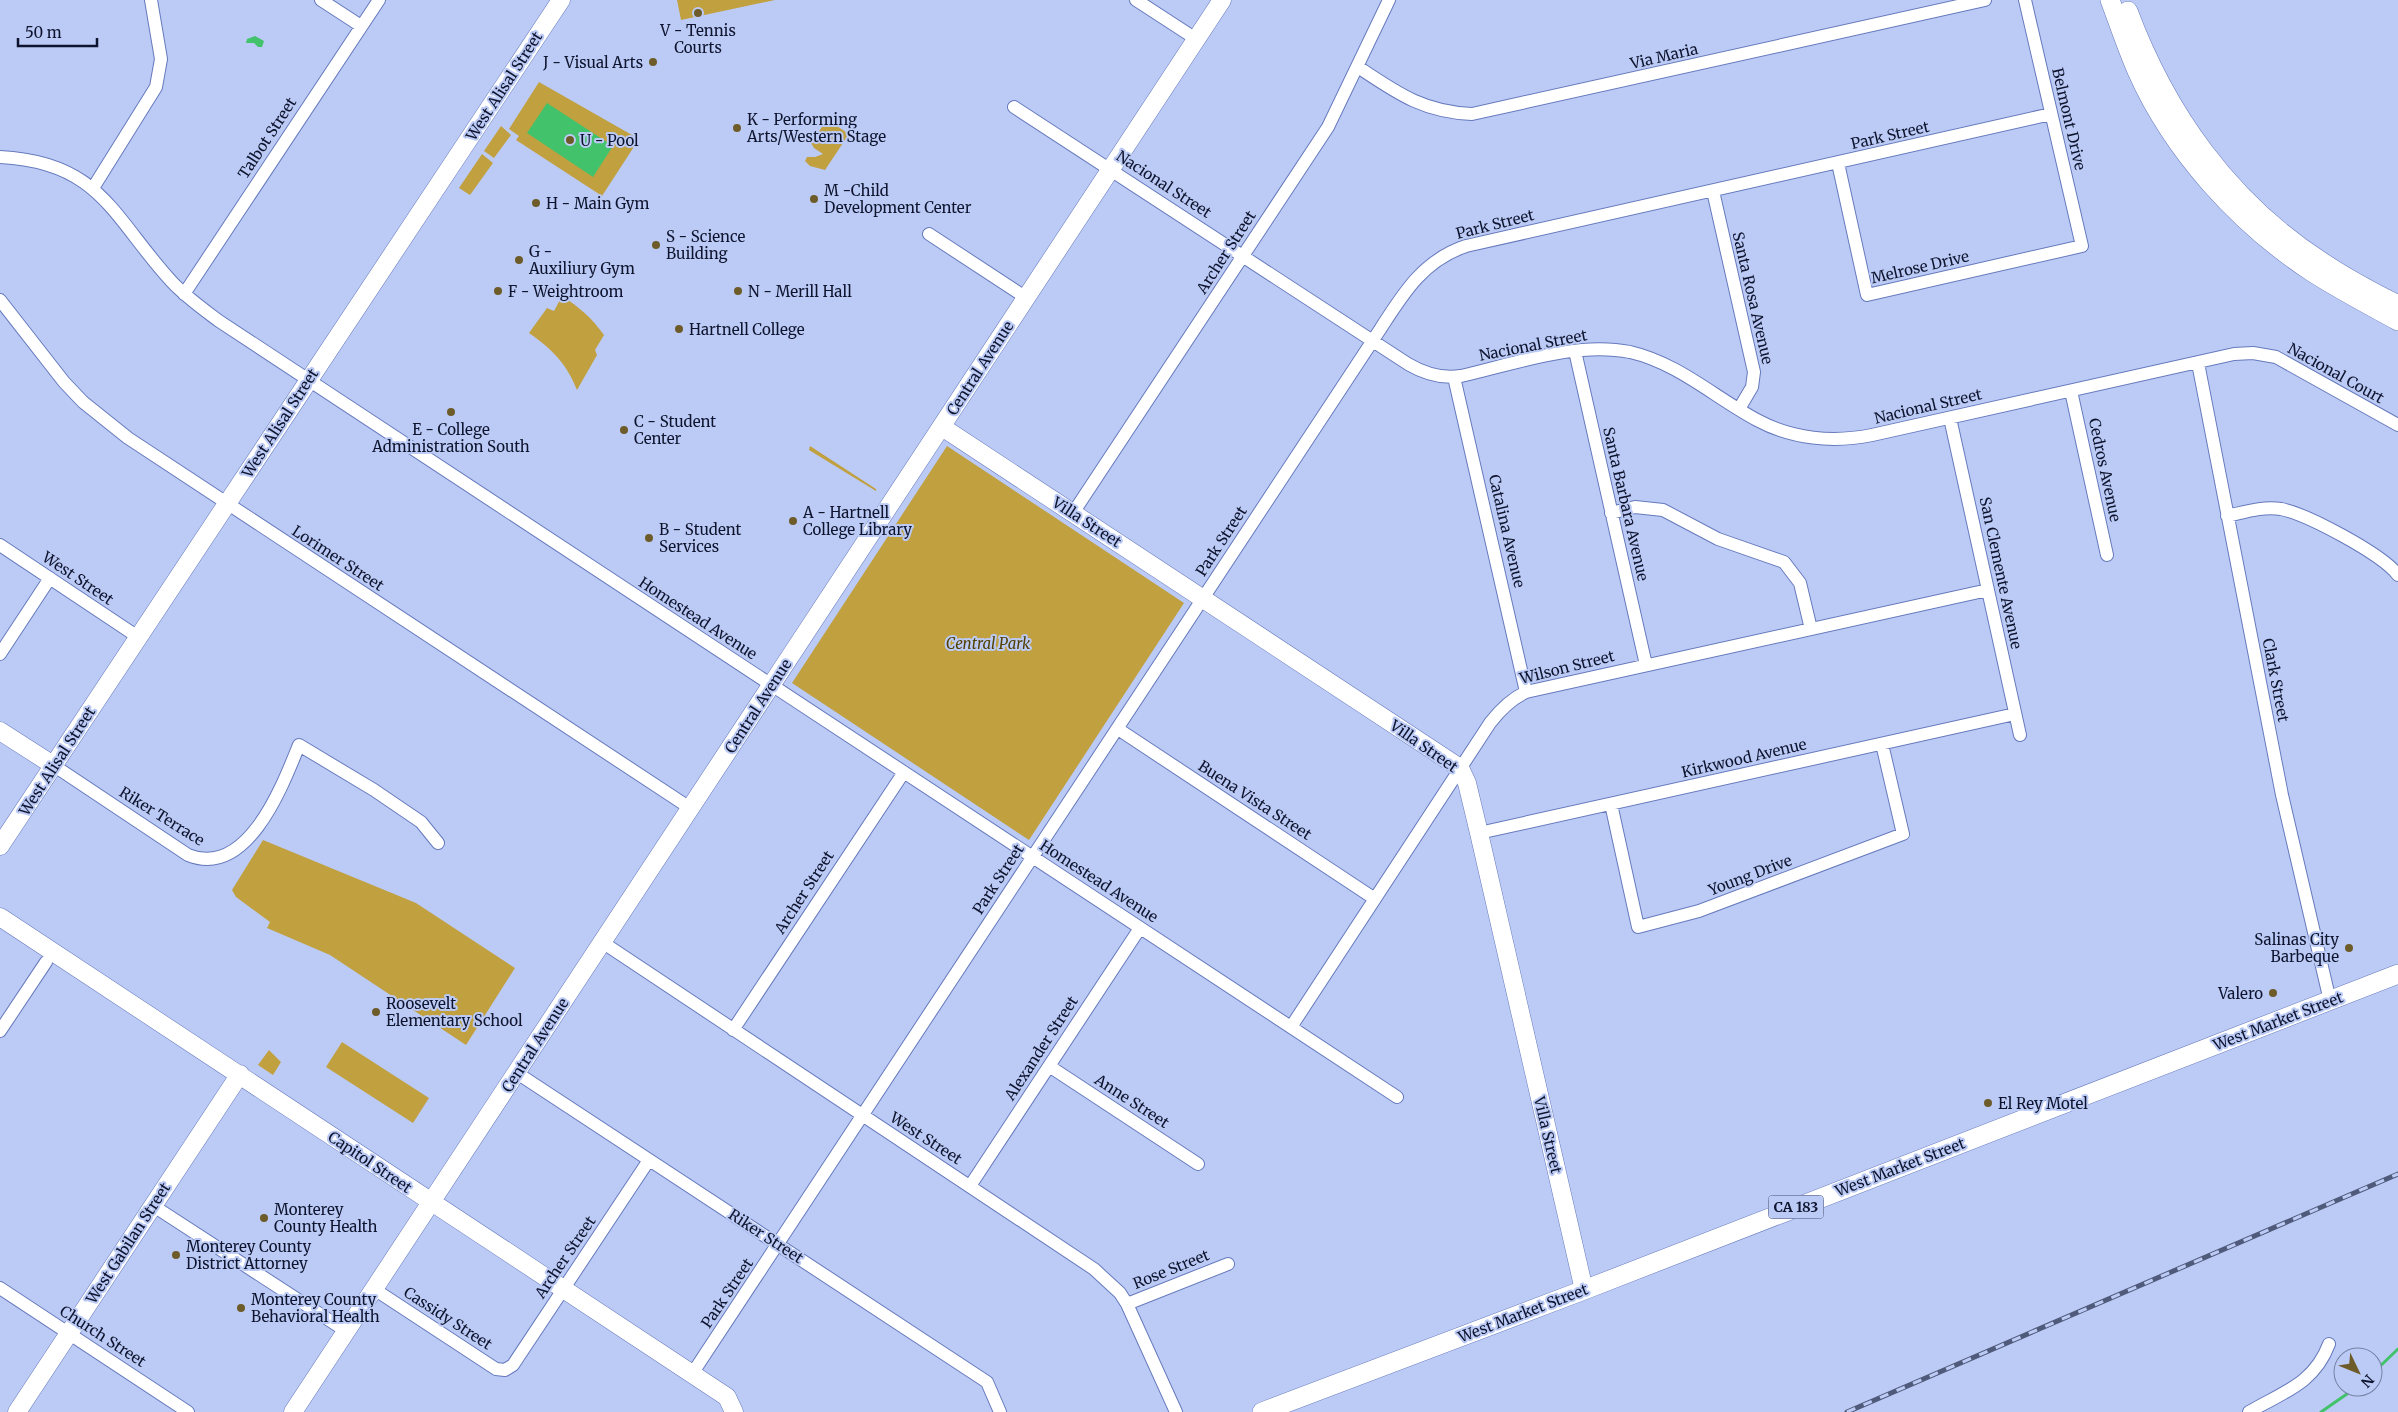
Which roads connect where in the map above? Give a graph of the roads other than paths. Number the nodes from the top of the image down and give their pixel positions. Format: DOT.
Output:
graph roads {
  1 [pos="151,0"];
  2 [pos="321,0"];
  3 [pos="378,0"];
  4 [pos="561,0"];
  5 [pos="1136,0"];
  6 [pos="1222,0"];
  7 [pos="1389,0"];
  8 [pos="1985,0"];
  9 [pos="2025,0"];
  10 [pos="2110,0"];
  11 [pos="2124,0"];
  12 [pos="361,26"];
  13 [pos="1196,39"];
  14 [pos="1358,67"];
  15 [pos="1014,107"];
  16 [pos="2051,114"];
  17 [pos="0,157"];
  18 [pos="1838,163"];
  19 [pos="1110,168"];
  20 [pos="93,188"];
  21 [pos="1713,191"];
  22 [pos="929,234"];
  23 [pos="2082,246"];
  24 [pos="1243,255"];
  25 [pos="184,294"];
  26 [pos="1025,298"];
  27 [pos="0,300"];
  28 [pos="2398,306"];
  29 [pos="2398,322"];
  30 [pos="1372,340"];
  31 [pos="1575,351"];
  32 [pos="2198,362"];
  33 [pos="1454,377"];
  34 [pos="309,380"];
  35 [pos="2071,391"];
  36 [pos="1739,409"];
  37 [pos="1950,418"];
  38 [pos="2398,425"];
  39 [pos="942,427"];
  40 [pos="227,504"];
  41 [pos="1073,513"];
  42 [pos="1611,513"];
  43 [pos="2227,516"];
  44 [pos="0,545"];
  45 [pos="2106,555"];
  46 [pos="2398,575"];
  47 [pos="50,578"];
  48 [pos="1988,590"];
  49 [pos="1202,599"];
  50 [pos="1811,629"];
  51 [pos="138,637"];
  52 [pos="0,654"];
  53 [pos="1646,665"];
  54 [pos="771,686"];
  55 [pos="1526,692"];
  56 [pos="2015,714"];
  57 [pos="1118,729"];
  58 [pos="0,731"];
  59 [pos="2020,735"];
  60 [pos="1882,744"];
  61 [pos="53,766"];
  62 [pos="1460,768"];
  63 [pos="904,772"];
  64 [pos="1611,804"];
  65 [pos="690,808"];
  66 [pos="1479,832"];
  67 [pos="438,843"];
  68 [pos="0,846"];
  69 [pos="1032,857"];
  70 [pos="1375,899"];
  71 [pos="0,917"];
  72 [pos="1140,928"];
  73 [pos="602,942"];
  74 [pos="46,962"];
  75 [pos="2398,974"];
  76 [pos="2330,1001"];
  77 [pos="1291,1027"];
  78 [pos="733,1030"];
  79 [pos="0,1031"];
  80 [pos="1049,1066"];
  81 [pos="517,1073"];
  82 [pos="240,1074"];
  83 [pos="1397,1098"];
  84 [pos="862,1116"];
  85 [pos="649,1160"];
  86 [pos="1198,1164"];
  87 [pos="970,1186"];
  88 [pos="431,1203"];
  89 [pos="152,1205"];
  90 [pos="778,1244"];
  91 [pos="1228,1264"];
  92 [pos="0,1288"];
  93 [pos="374,1289"];
  94 [pos="563,1289"];
  95 [pos="1584,1290"];
  96 [pos="1127,1304"];
  97 [pos="346,1331"];
  98 [pos="69,1333"];
  99 [pos="2329,1344"];
  100 [pos="505,1370"];
  101 [pos="692,1374"];
  102 [pos="17,1412"];
  103 [pos="188,1412"];
  104 [pos="293,1412"];
  105 [pos="734,1412"];
  106 [pos="1000,1412"];
  107 [pos="1176,1412"];
  108 [pos="1262,1412"];
  109 [pos="2249,1412"];
  1 -- 20 [label="street"];
  2 -- 12 [label="street"];
  3 -- 12 [label="street, Talbot Street"];
  4 -- 34 [label="street, West Alisal Street"];
  5 -- 13 [label="street"];
  6 -- 13 [label="street, Central Avenue"];
  7 -- 14 [label="street, Archer Street"];
  8 -- 14 [label="street, Via Maria"];
  9 -- 16 [label="street, Belmont Drive"];
  10 -- 29 [label="main road"];
  11 -- 28 [label="main road"];
  12 -- 25 [label="street, Talbot Street"];
  13 -- 19 [label="street, Central Avenue"];
  14 -- 24 [label="street, Archer Street"];
  15 -- 19 [label="street, Nacional Street"];
  16 -- 18 [label="street, Park Street"];
  16 -- 23 [label="street, Belmont Drive"];
  17 -- 20 [label="street, Homestead Avenue"];
  18 -- 21 [label="street, Park Street"];
  18 -- 23 [label="street, Melrose Drive"];
  19 -- 24 [label="street, Nacional Street"];
  19 -- 26 [label="street, Central Avenue"];
  20 -- 25 [label="street, Homestead Avenue"];
  21 -- 30 [label="street, Park Street"];
  21 -- 36 [label="street, Santa Rosa Avenue"];
  22 -- 26 [label="street"];
  24 -- 30 [label="street, Nacional Street"];
  24 -- 41 [label="street, Archer Street"];
  25 -- 34 [label="street, Homestead Avenue"];
  26 -- 39 [label="street, Central Avenue"];
  27 -- 40 [label="street, Lorimer Street"];
  30 -- 33 [label="street, Nacional Street"];
  30 -- 49 [label="street, Park Street"];
  31 -- 33 [label="street, Nacional Street"];
  31 -- 36 [label="street, Nacional Street"];
  31 -- 42 [label="street, Santa Barbara Avenue"];
  32 -- 35 [label="street, Nacional Street"];
  32 -- 38 [label="street, Nacional Court"];
  32 -- 43 [label="street, Clark Street"];
  33 -- 55 [label="street, Catalina Avenue"];
  34 -- 40 [label="street, West Alisal Street"];
  34 -- 54 [label="street, Homestead Avenue"];
  35 -- 37 [label="street, Nacional Street"];
  35 -- 45 [label="street, Cedros Avenue"];
  36 -- 37 [label="street, Nacional Street"];
  37 -- 48 [label="street, San Clemente Avenue"];
  39 -- 41 [label="street, Villa Street"];
  39 -- 54 [label="street, Central Avenue"];
  40 -- 51 [label="street, West Alisal Street"];
  40 -- 65 [label="street, Lorimer Street"];
  41 -- 49 [label="street, Villa Street"];
  42 -- 50 [label="street"];
  42 -- 53 [label="street, Santa Barbara Avenue"];
  43 -- 46 [label="street"];
  43 -- 76 [label="street, Clark Street"];
  44 -- 47 [label="street, West Street"];
  47 -- 51 [label="street, West Street"];
  47 -- 52 [label="street"];
  48 -- 50 [label="street, Wilson Street"];
  48 -- 56 [label="street, San Clemente Avenue"];
  49 -- 57 [label="street, Park Street"];
  49 -- 62 [label="street, Villa Street"];
  50 -- 53 [label="street, Wilson Street"];
  51 -- 61 [label="street, West Alisal Street"];
  53 -- 55 [label="street, Wilson Street"];
  54 -- 63 [label="street, Homestead Avenue"];
  54 -- 65 [label="street, Central Avenue"];
  55 -- 62 [label="street, Wilson Street"];
  56 -- 59 [label="street, San Clemente Avenue"];
  56 -- 60 [label="street, Kirkwood Avenue"];
  57 -- 69 [label="street, Park Street"];
  57 -- 70 [label="street, Buena Vista Street"];
  58 -- 61 [label="street"];
  60 -- 64 [label="street, Kirkwood Avenue"];
  60 -- 64 [label="street, Young Drive"];
  61 -- 67 [label="street, Riker Terrace"];
  61 -- 68 [label="street, West Alisal Street"];
  62 -- 66 [label="street, Villa Street"];
  62 -- 70 [label="street, Wilson Street"];
  63 -- 69 [label="street, Homestead Avenue"];
  63 -- 78 [label="street, Archer Street"];
  64 -- 66 [label="street, Kirkwood Avenue"];
  65 -- 73 [label="street, Central Avenue"];
  66 -- 95 [label="street, Villa Street"];
  69 -- 72 [label="street, Homestead Avenue"];
  69 -- 84 [label="street, Park Street"];
  70 -- 77 [label="street, Wilson Street"];
  71 -- 82 [label="street, Capitol Street"];
  72 -- 77 [label="street, Homestead Avenue"];
  72 -- 80 [label="street, Alexander Street"];
  73 -- 78 [label="street, West Street"];
  73 -- 81 [label="street, Central Avenue"];
  74 -- 79 [label="street"];
  75 -- 76 [label="main road, West Market Street / CA 183"];
  76 -- 95 [label="main road, West Market Street / CA 183"];
  77 -- 83 [label="street, Homestead Avenue"];
  78 -- 84 [label="street, West Street"];
  80 -- 86 [label="street, Anne Street"];
  80 -- 87 [label="street, Alexander Street"];
  81 -- 85 [label="street, Riker Street"];
  81 -- 88 [label="street, Central Avenue"];
  82 -- 88 [label="street, Capitol Street"];
  82 -- 89 [label="street, West Gabilan Street"];
  84 -- 87 [label="street, West Street"];
  84 -- 90 [label="street, Park Street"];
  85 -- 90 [label="street, Riker Street"];
  85 -- 94 [label="street, Archer Street"];
  87 -- 96 [label="street, West Street"];
  88 -- 93 [label="street, Central Avenue"];
  88 -- 94 [label="street, Capitol Street"];
  89 -- 97 [label="street"];
  89 -- 98 [label="street, West Gabilan Street"];
  90 -- 101 [label="street, Park Street"];
  90 -- 106 [label="street, Riker Street"];
  91 -- 96 [label="street, Rose Street"];
  92 -- 98 [label="street, Church Street"];
  93 -- 97 [label="street, Central Avenue"];
  93 -- 100 [label="street, Cassidy Street"];
  94 -- 100 [label="street, Archer Street"];
  94 -- 101 [label="street, Capitol Street"];
  95 -- 108 [label="main road, West Market Street / CA 183"];
  96 -- 107 [label="street, West Street"];
  97 -- 104 [label="street, Central Avenue"];
  98 -- 102 [label="street, West Gabilan Street"];
  98 -- 103 [label="street, Church Street"];
  99 -- 109 [label="street"];
  101 -- 105 [label="street, Capitol Street"];
}
